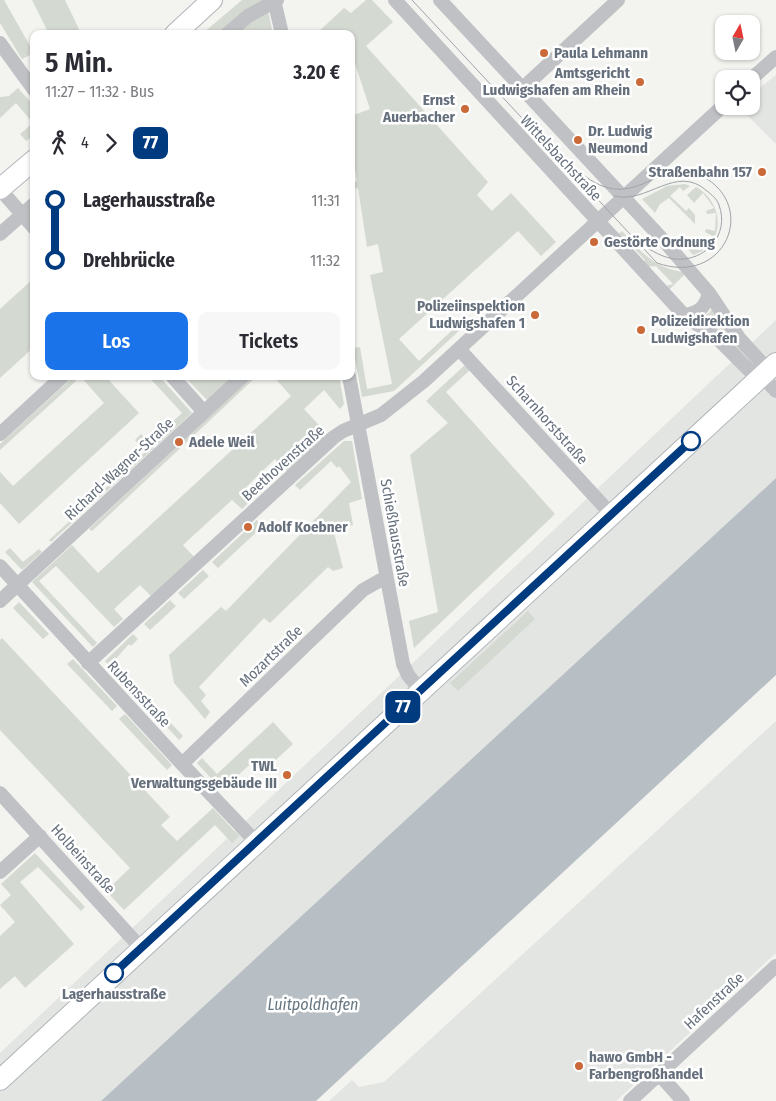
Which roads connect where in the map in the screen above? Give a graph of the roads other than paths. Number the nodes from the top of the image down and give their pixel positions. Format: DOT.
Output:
graph roads {
  1 [pos="212,0"];
  2 [pos="394,0"];
  3 [pos="440,0"];
  4 [pos="618,0"];
  5 [pos="275,1"];
  6 [pos="179,30"];
  7 [pos="232,30"];
  8 [pos="281,30"];
  9 [pos="0,43"];
  10 [pos="776,57"];
  11 [pos="760,71"];
  12 [pos="30,84"];
  13 [pos="523,88"];
  14 [pos="715,113"];
  15 [pos="30,163"];
  16 [pos="0,189"];
  17 [pos="624,197"];
  18 [pos="30,208"];
  19 [pos="22,215"];
  20 [pos="598,221"];
  21 [pos="30,224"];
  22 [pos="0,234"];
  23 [pos="709,293"];
  24 [pos="684,315"];
  25 [pos="459,348"];
  26 [pos="769,369"];
  27 [pos="59,380"];
  28 [pos="176,380"];
  29 [pos="238,380"];
  30 [pos="349,380"];
  31 [pos="776,391"];
  32 [pos="204,412"];
  33 [pos="358,425"];
  34 [pos="0,434"];
  35 [pos="610,514"];
  36 [pos="0,566"];
  37 [pos="386,577"];
  38 [pos="18,586"];
  39 [pos="0,601"];
  40 [pos="88,663"];
  41 [pos="421,691"];
  42 [pos="182,764"];
  43 [pos="0,793"];
  44 [pos="40,836"];
  45 [pos="256,842"];
  46 [pos="0,872"];
  47 [pos="141,948"];
  48 [pos="776,966"];
  49 [pos="659,1074"];
  50 [pos="0,1080"];
  51 [pos="630,1101"];
  52 [pos="683,1101"];
  1 -- 6 [label="street"];
  2 -- 20 [label="street, Wittelsbachstraße"];
  3 -- 13 [label="street, Wittelsbachstraße"];
  4 -- 13 [label="street"];
  5 -- 7 [label="street"];
  5 -- 8 [label="street"];
  9 -- 12 [label="street"];
  10 -- 11 [label="street"];
  13 -- 17 [label="street, Wittelsbachstraße"];
  14 -- 17 [label="street, Beethovenstraße"];
  15 -- 16 [label="street"];
  16 -- 19 [label="street"];
  17 -- 20 [label="street, Beethovenstraße"];
  17 -- 23 [label="street, Wittelsbachstraße"];
  18 -- 19 [label="street"];
  19 -- 21 [label="street"];
  19 -- 22 [label="street"];
  20 -- 24 [label="street, Wittelsbachstraße"];
  20 -- 25 [label="street, Beethovenstraße"];
  23 -- 24 [label="street"];
  23 -- 26 [label="street, Wittelsbachstraße"];
  24 -- 26 [label="street, Wittelsbachstraße"];
  25 -- 33 [label="street, Beethovenstraße"];
  25 -- 35 [label="street, Scharnhorststraße"];
  26 -- 31 [label="street"];
  26 -- 35 [label="street"];
  27 -- 34 [label="street"];
  28 -- 32 [label="street"];
  29 -- 32 [label="street, Richard-Wagner-Straße"];
  30 -- 33 [label="street, Schießhausstraße"];
  32 -- 38 [label="street, Richard-Wagner-Straße"];
  33 -- 37 [label="street, Schießhausstraße"];
  33 -- 40 [label="street, Beethovenstraße"];
  35 -- 41 [label="street"];
  36 -- 38 [label="street, Rubensstraße"];
  37 -- 41 [label="street, Schießhausstraße"];
  37 -- 42 [label="street, Mozartstraße"];
  38 -- 39 [label="street, Richard-Wagner-Straße"];
  38 -- 40 [label="street, Rubensstraße"];
  40 -- 42 [label="street, Rubensstraße"];
  41 -- 45 [label="street"];
  42 -- 45 [label="street, Rubensstraße"];
  43 -- 44 [label="street, Holbeinstraße"];
  44 -- 46 [label="street"];
  44 -- 47 [label="street, Holbeinstraße"];
  45 -- 47 [label="street"];
  47 -- 50 [label="street"];
  48 -- 49 [label="street, Hafenstraße"];
  49 -- 51 [label="street, Hafenstraße"];
  49 -- 52 [label="street"];
}
